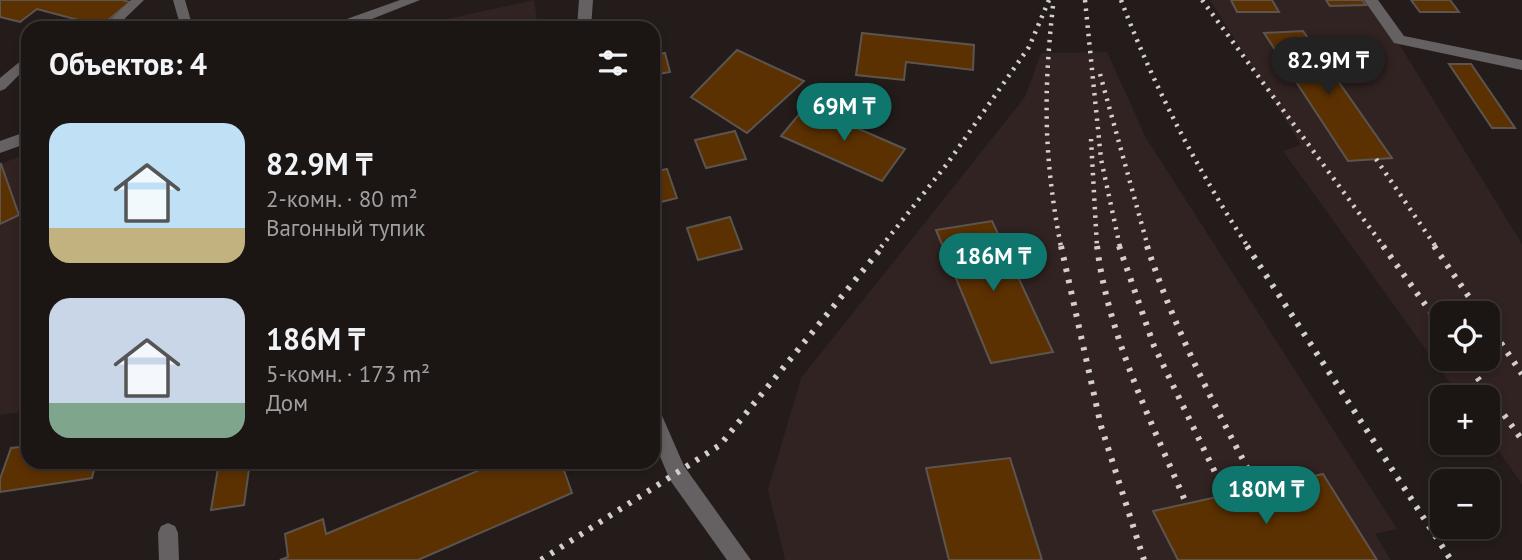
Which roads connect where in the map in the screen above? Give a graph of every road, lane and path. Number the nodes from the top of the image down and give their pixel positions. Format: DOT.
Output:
graph roads {
  1 [pos="138,0"];
  2 [pos="179,0"];
  3 [pos="586,0"];
  4 [pos="1371,0"];
  5 [pos="409,1"];
  6 [pos="116,21"];
  7 [pos="185,21"];
  8 [pos="354,21"];
  9 [pos="584,21"];
  10 [pos="1522,65"];
  11 [pos="21,66"];
  12 [pos="0,86"];
  13 [pos="21,139"];
  14 [pos="0,146"];
  15 [pos="660,433"];
  16 [pos="168,533"];
  17 [pos="169,560"];
  18 [pos="740,560"];
  1 -- 6 [label="lane"];
  2 -- 7 [label="lane"];
  3 -- 9 [label="street"];
  4 -- 10 [label="street"];
  5 -- 8 [label="street"];
  11 -- 12 [label="lane"];
  13 -- 14 [label="street"];
  15 -- 18 [label="street"];
  16 -- 17 [label="lane"];
}
